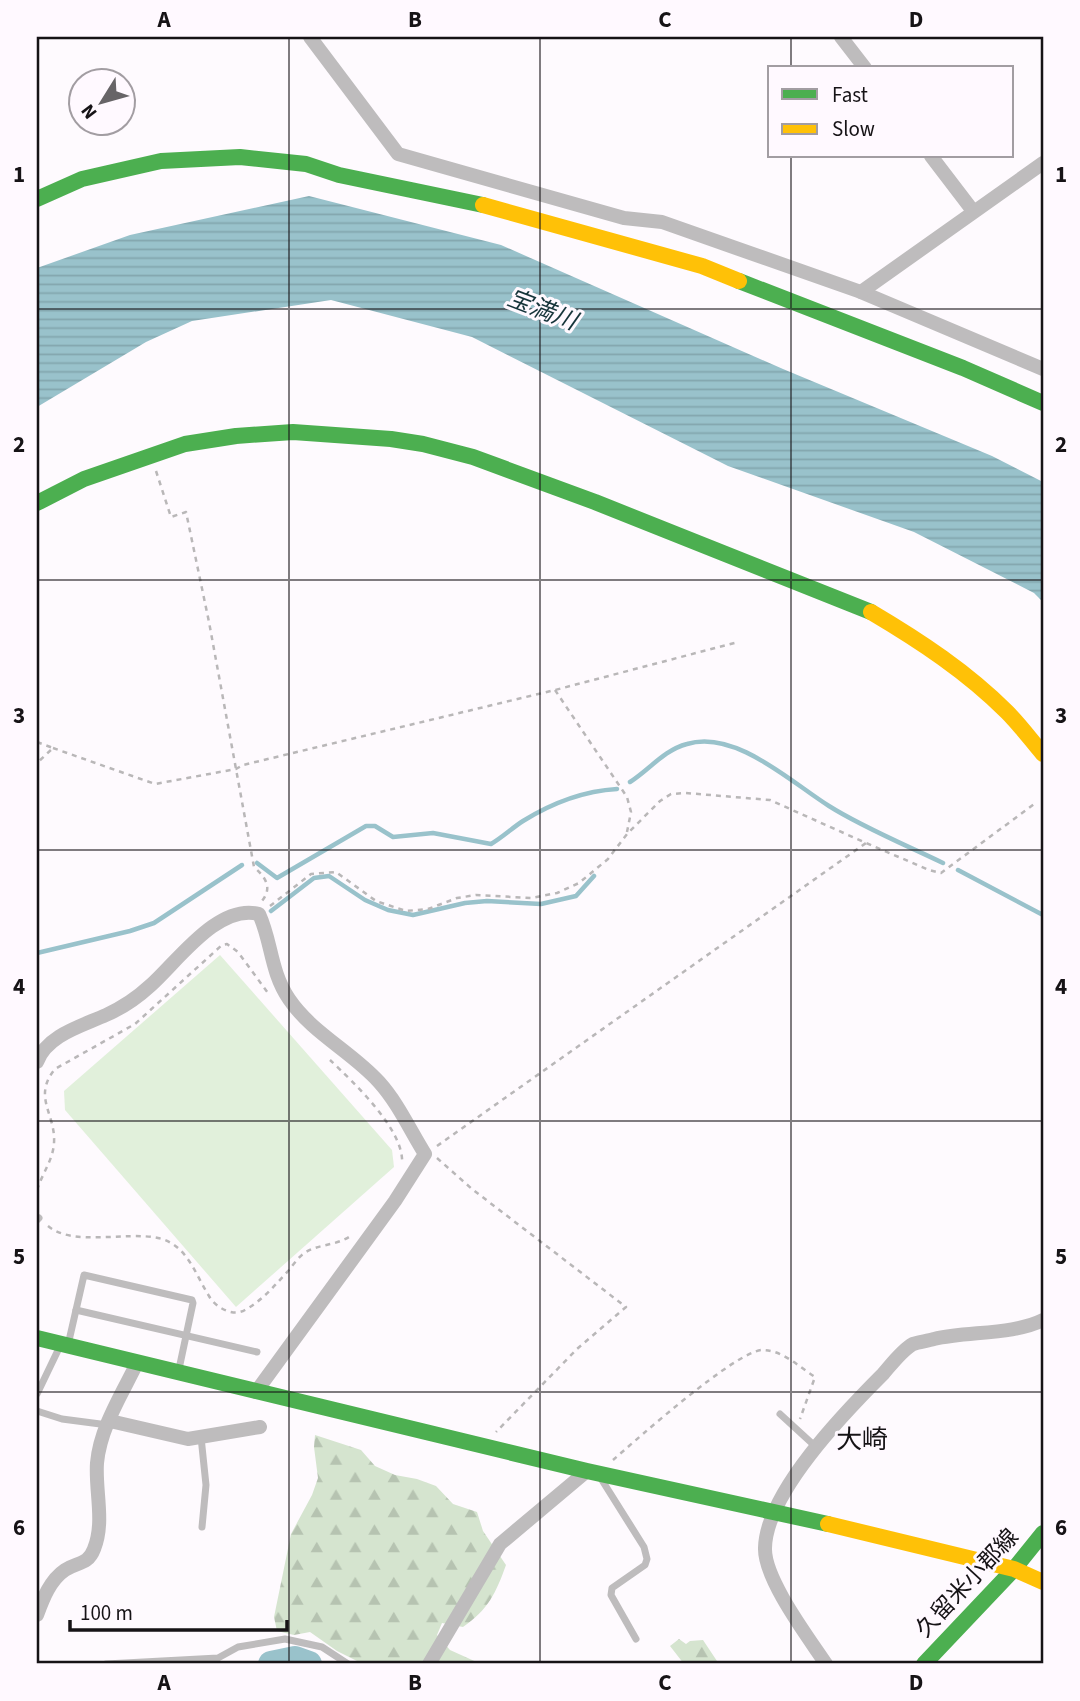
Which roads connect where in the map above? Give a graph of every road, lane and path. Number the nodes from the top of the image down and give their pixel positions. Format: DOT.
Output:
graph roads {
  1 [pos="310,37"];
  2 [pos="841,37"];
  3 [pos="863,66"];
  4 [pos="933,158"];
  5 [pos="1043,163"];
  6 [pos="37,199"];
  7 [pos="974,211"];
  8 [pos="861,292"];
  9 [pos="1043,369"];
  10 [pos="1043,403"];
  11 [pos="157,474"];
  12 [pos="37,503"];
  13 [pos="738,642"];
  14 [pos="555,690"];
  15 [pos="37,742"];
  16 [pos="53,748"];
  17 [pos="1043,754"];
  18 [pos="37,763"];
  19 [pos="236,769"];
  20 [pos="1037,802"];
  21 [pos="627,834"];
  22 [pos="866,843"];
  23 [pos="254,912"];
  24 [pos="272,998"];
  25 [pos="327,1056"];
  26 [pos="37,1062"];
  27 [pos="402,1167"];
  28 [pos="37,1190"];
  29 [pos="38,1219"];
  30 [pos="358,1226"];
  31 [pos="76,1310"];
  32 [pos="1043,1320"];
  33 [pos="186,1335"];
  34 [pos="37,1338"];
  35 [pos="64,1345"];
  36 [pos="257,1352"];
  37 [pos="137,1363"];
  38 [pos="178,1373"];
  39 [pos="256,1392"];
  40 [pos="37,1394"];
  41 [pos="37,1411"];
  42 [pos="780,1414"];
  43 [pos="109,1423"];
  44 [pos="260,1427"];
  45 [pos="796,1429"];
  46 [pos="201,1436"];
  47 [pos="816,1447"];
  48 [pos="491,1448"];
  49 [pos="592,1472"];
  50 [pos="776,1512"];
  51 [pos="202,1527"];
  52 [pos="1043,1533"];
  53 [pos="1014,1569"];
  54 [pos="1043,1582"];
  55 [pos="37,1615"];
  56 [pos="636,1639"];
  57 [pos="106,1664"];
  58 [pos="348,1664"];
  59 [pos="429,1664"];
  60 [pos="826,1664"];
  61 [pos="923,1664"];
  1 -- 8 [label="street"];
  2 -- 3 [label="street"];
  4 -- 7 [label="street"];
  5 -- 7 [label="street"];
  6 -- 10 [label="street"];
  7 -- 8 [label="street"];
  8 -- 9 [label="street"];
  11 -- 19 [label="path"];
  12 -- 17 [label="street"];
  13 -- 14 [label="path"];
  14 -- 19 [label="path"];
  14 -- 21 [label="path"];
  15 -- 16 [label="path"];
  16 -- 18 [label="path"];
  16 -- 19 [label="path"];
  19 -- 23 [label="path"];
  20 -- 22 [label="path"];
  21 -- 22 [label="path"];
  21 -- 23 [label="path"];
  22 -- 48 [label="path"];
  23 -- 26 [label="street"];
  23 -- 39 [label="street"];
  24 -- 28 [label="path"];
  25 -- 27 [label="path"];
  29 -- 30 [label="path"];
  31 -- 33 [label="lane"];
  31 -- 33 [label="lane"];
  31 -- 35 [label="lane"];
  32 -- 47 [label="street"];
  33 -- 36 [label="lane"];
  33 -- 38 [label="lane"];
  34 -- 35 [label="street"];
  35 -- 37 [label="street"];
  35 -- 40 [label="lane"];
  37 -- 38 [label="street"];
  37 -- 43 [label="street"];
  38 -- 39 [label="street"];
  39 -- 48 [label="street"];
  41 -- 43 [label="lane"];
  42 -- 45 [label="lane"];
  43 -- 46 [label="street"];
  43 -- 55 [label="street"];
  44 -- 46 [label="street"];
  45 -- 47 [label="lane"];
  45 -- 49 [label="path"];
  46 -- 51 [label="lane"];
  47 -- 50 [label="street"];
  48 -- 49 [label="street"];
  49 -- 50 [label="street"];
  49 -- 56 [label="lane"];
  49 -- 59 [label="street"];
  50 -- 53 [label="street"];
  50 -- 60 [label="street"];
  52 -- 53 [label="street, 久留米小郡線"];
  53 -- 54 [label="street"];
  53 -- 61 [label="street, 久留米小郡線"];
  57 -- 58 [label="lane"];
}
